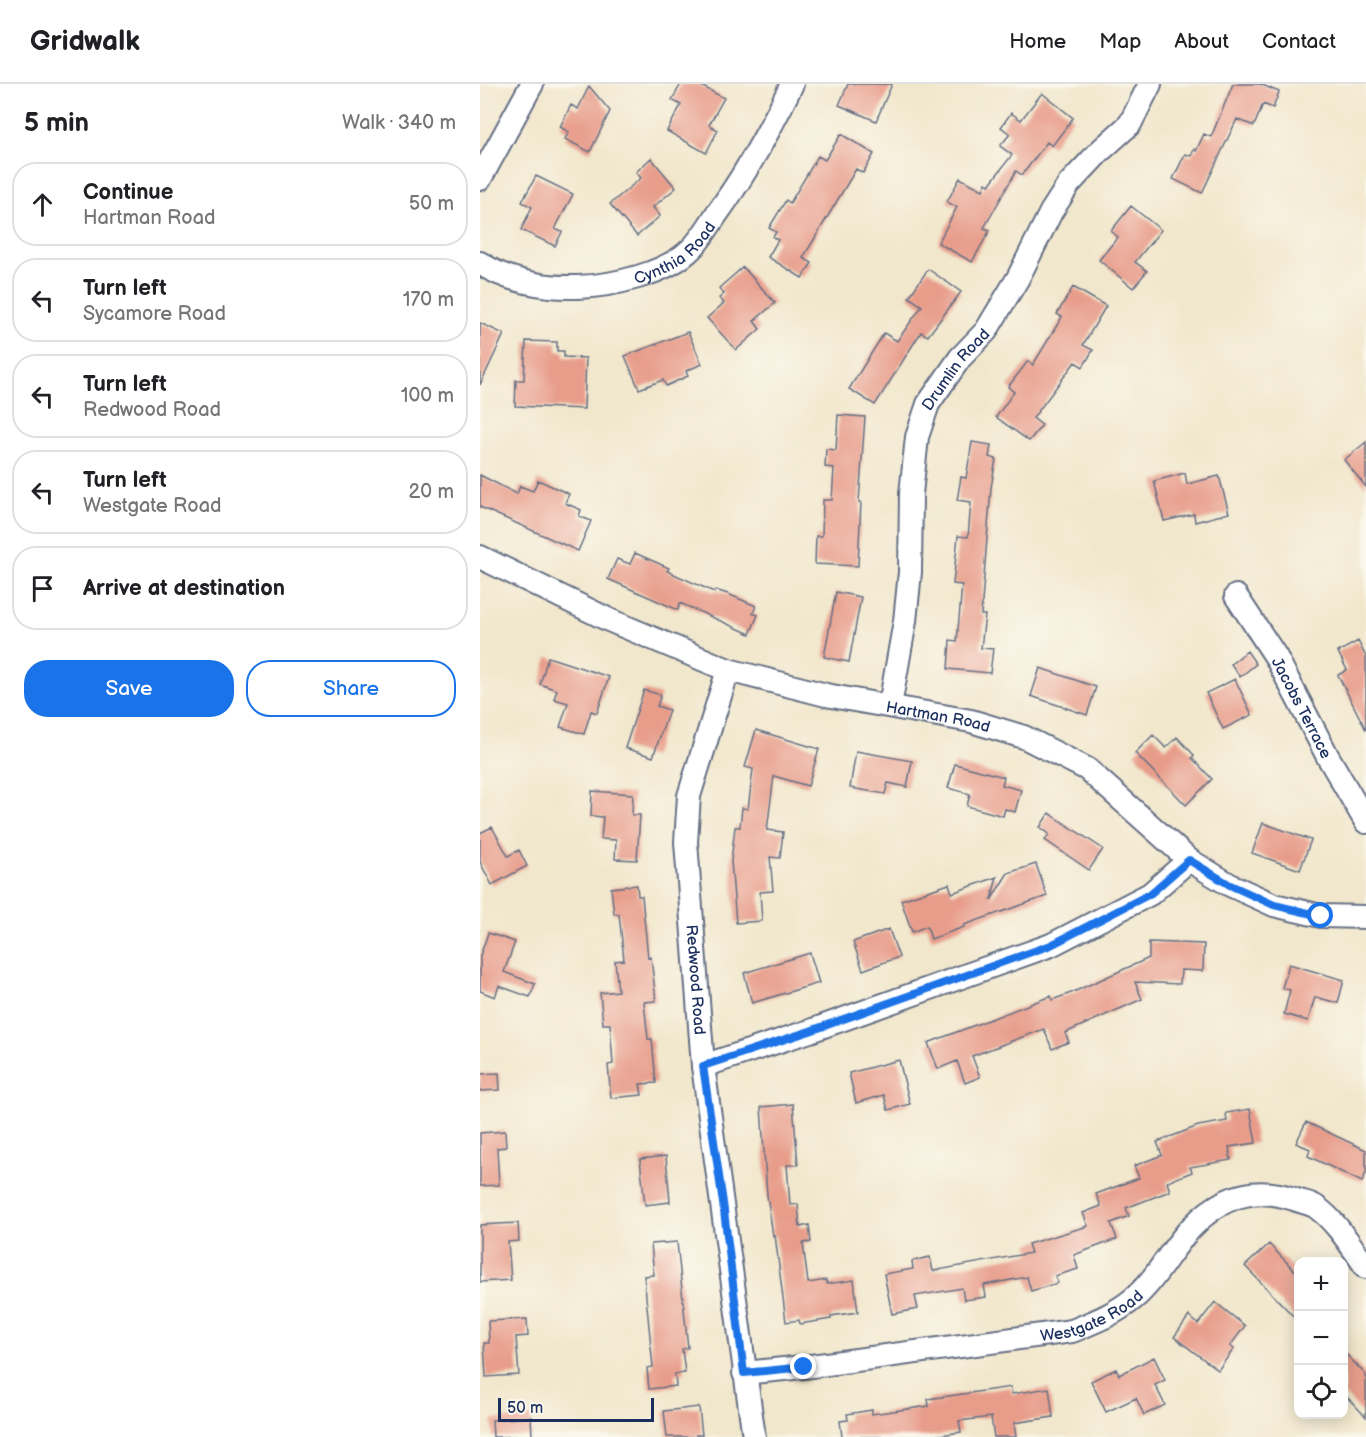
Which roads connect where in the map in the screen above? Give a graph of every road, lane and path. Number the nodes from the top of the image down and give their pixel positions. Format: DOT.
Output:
graph roads {
  1 [pos="532,84"];
  2 [pos="792,84"];
  3 [pos="1150,84"];
  4 [pos="480,179"];
  5 [pos="480,262"];
  6 [pos="480,557"];
  7 [pos="1236,596"];
  8 [pos="728,669"];
  9 [pos="890,706"];
  10 [pos="1366,822"];
  11 [pos="1189,860"];
  12 [pos="1366,917"];
  13 [pos="703,1066"];
  14 [pos="1366,1267"];
  15 [pos="744,1373"];
  16 [pos="754,1437"];
  1 -- 4 [label="street"];
  2 -- 5 [label="street, Cynthia Road"];
  3 -- 9 [label="street, Drumlin Road"];
  6 -- 8 [label="street, Hartman Road"];
  7 -- 10 [label="street, Jacobs Terrace"];
  8 -- 9 [label="street, Hartman Road"];
  8 -- 13 [label="street, Redwood Road"];
  9 -- 11 [label="street, Hartman Road"];
  11 -- 12 [label="street, Hartman Road"];
  11 -- 13 [label="street"];
  13 -- 15 [label="street, Redwood Road"];
  14 -- 15 [label="street, Westgate Road"];
  15 -- 16 [label="street, Redwood Road"];
}
